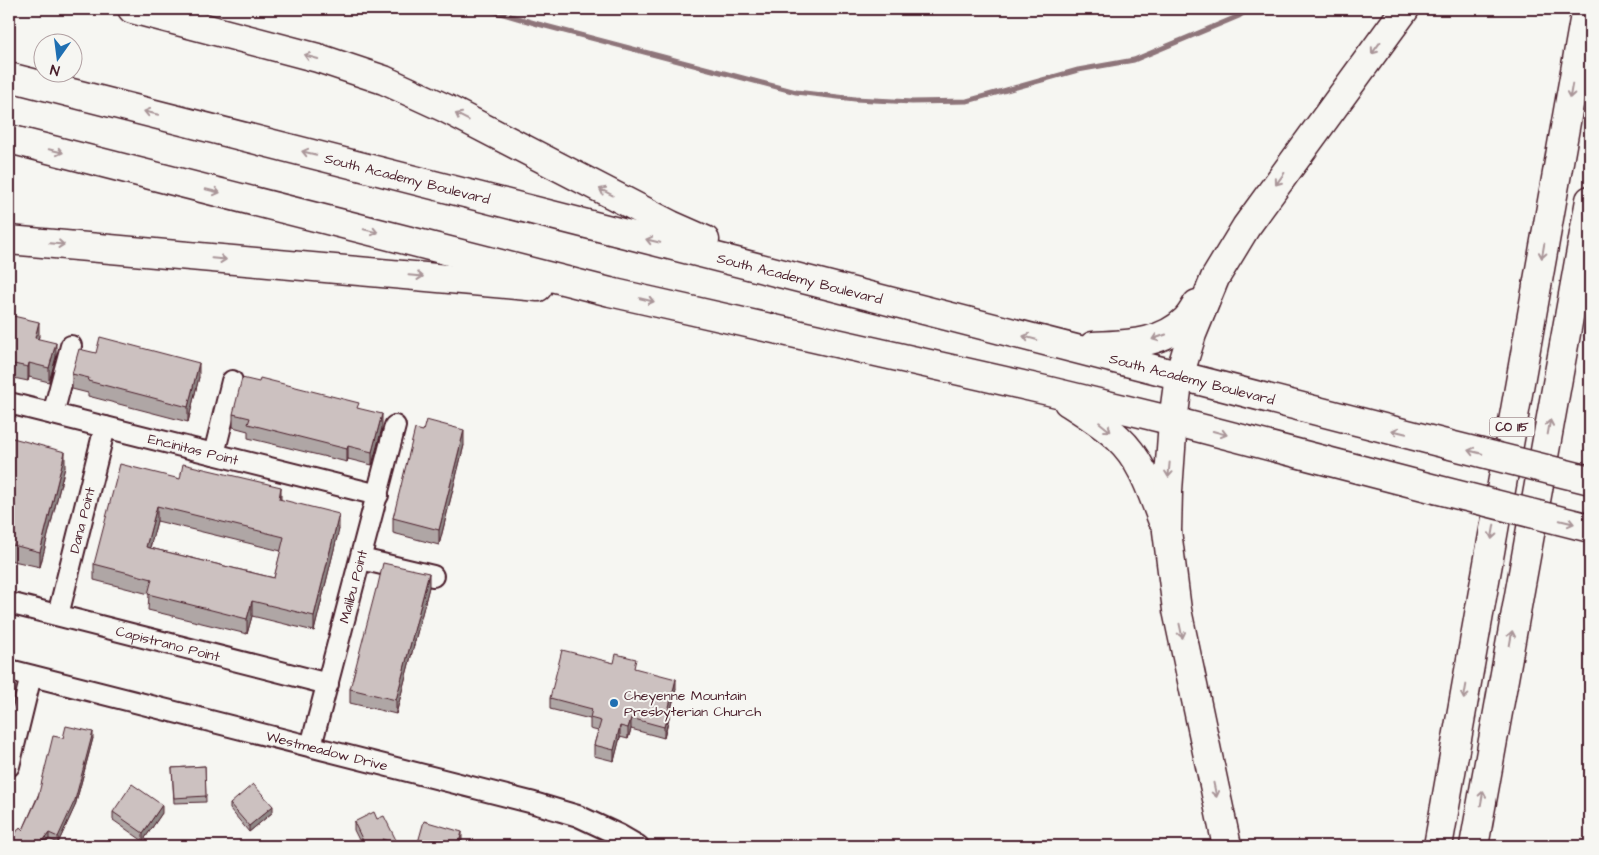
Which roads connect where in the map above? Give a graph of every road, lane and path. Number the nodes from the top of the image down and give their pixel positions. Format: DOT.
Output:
graph roads {
  1 [pos="132,9"];
  2 [pos="1405,9"];
  3 [pos="1586,9"];
  4 [pos="9,77"];
  5 [pos="9,139"];
  6 [pos="1590,200"];
  7 [pos="9,240"];
  8 [pos="1215,278"];
  9 [pos="811,281"];
  10 [pos="610,292"];
  11 [pos="71,346"];
  12 [pos="1066,347"];
  13 [pos="1179,376"];
  14 [pos="232,380"];
  15 [pos="1049,391"];
  16 [pos="9,403"];
  17 [pos="53,414"];
  18 [pos="1173,421"];
  19 [pos="395,426"];
  20 [pos="105,427"];
  21 [pos="214,454"];
  22 [pos="1590,480"];
  23 [pos="378,495"];
  24 [pos="1590,528"];
  25 [pos="1167,531"];
  26 [pos="361,558"];
  27 [pos="433,576"];
  28 [pos="9,603"];
  29 [pos="58,615"];
  30 [pos="9,670"];
  31 [pos="31,676"];
  32 [pos="328,684"];
  33 [pos="311,746"];
  34 [pos="9,766"];
  35 [pos="638,846"];
  36 [pos="1227,846"];
  37 [pos="1438,846"];
  38 [pos="1474,846"];
  9 -- 1 [label="highway, one-way"];
  2 -- 8 [label="highway, one-way"];
  3 -- 37 [label="highway, CO 115, one-way"];
  9 -- 4 [label="highway, South Academy Boulevard, one-way"];
  5 -- 10 [label="highway, one-way"];
  38 -- 6 [label="highway, CO 115, one-way"];
  7 -- 10 [label="highway, one-way"];
  8 -- 12 [label="highway, one-way"];
  8 -- 13 [label="highway"];
  12 -- 9 [label="highway, South Academy Boulevard, one-way"];
  10 -- 15 [label="highway, one-way"];
  11 -- 17 [label="street"];
  12 -- 13 [label="highway, South Academy Boulevard"];
  13 -- 18 [label="highway"];
  22 -- 13 [label="highway, South Academy Boulevard, one-way, bridge"];
  14 -- 21 [label="street"];
  15 -- 18 [label="highway"];
  15 -- 25 [label="highway, one-way"];
  16 -- 17 [label="street, Encinitas Point"];
  17 -- 20 [label="street, Encinitas Point"];
  18 -- 24 [label="highway, one-way, bridge"];
  18 -- 25 [label="highway, one-way"];
  19 -- 23 [label="street, Malibu Point"];
  20 -- 21 [label="street, Encinitas Point"];
  20 -- 29 [label="street, Dana Point"];
  21 -- 23 [label="street, Encinitas Point"];
  23 -- 26 [label="street, Malibu Point"];
  25 -- 36 [label="highway, one-way"];
  26 -- 27 [label="street"];
  26 -- 32 [label="street, Malibu Point"];
  28 -- 29 [label="street, Capistrano Point"];
  29 -- 32 [label="street, Capistrano Point"];
  30 -- 31 [label="street, Westmeadow Drive"];
  31 -- 33 [label="street, Westmeadow Drive"];
  31 -- 34 [label="street"];
  32 -- 33 [label="street, Malibu Point"];
  33 -- 35 [label="street, Westmeadow Drive"];
}
